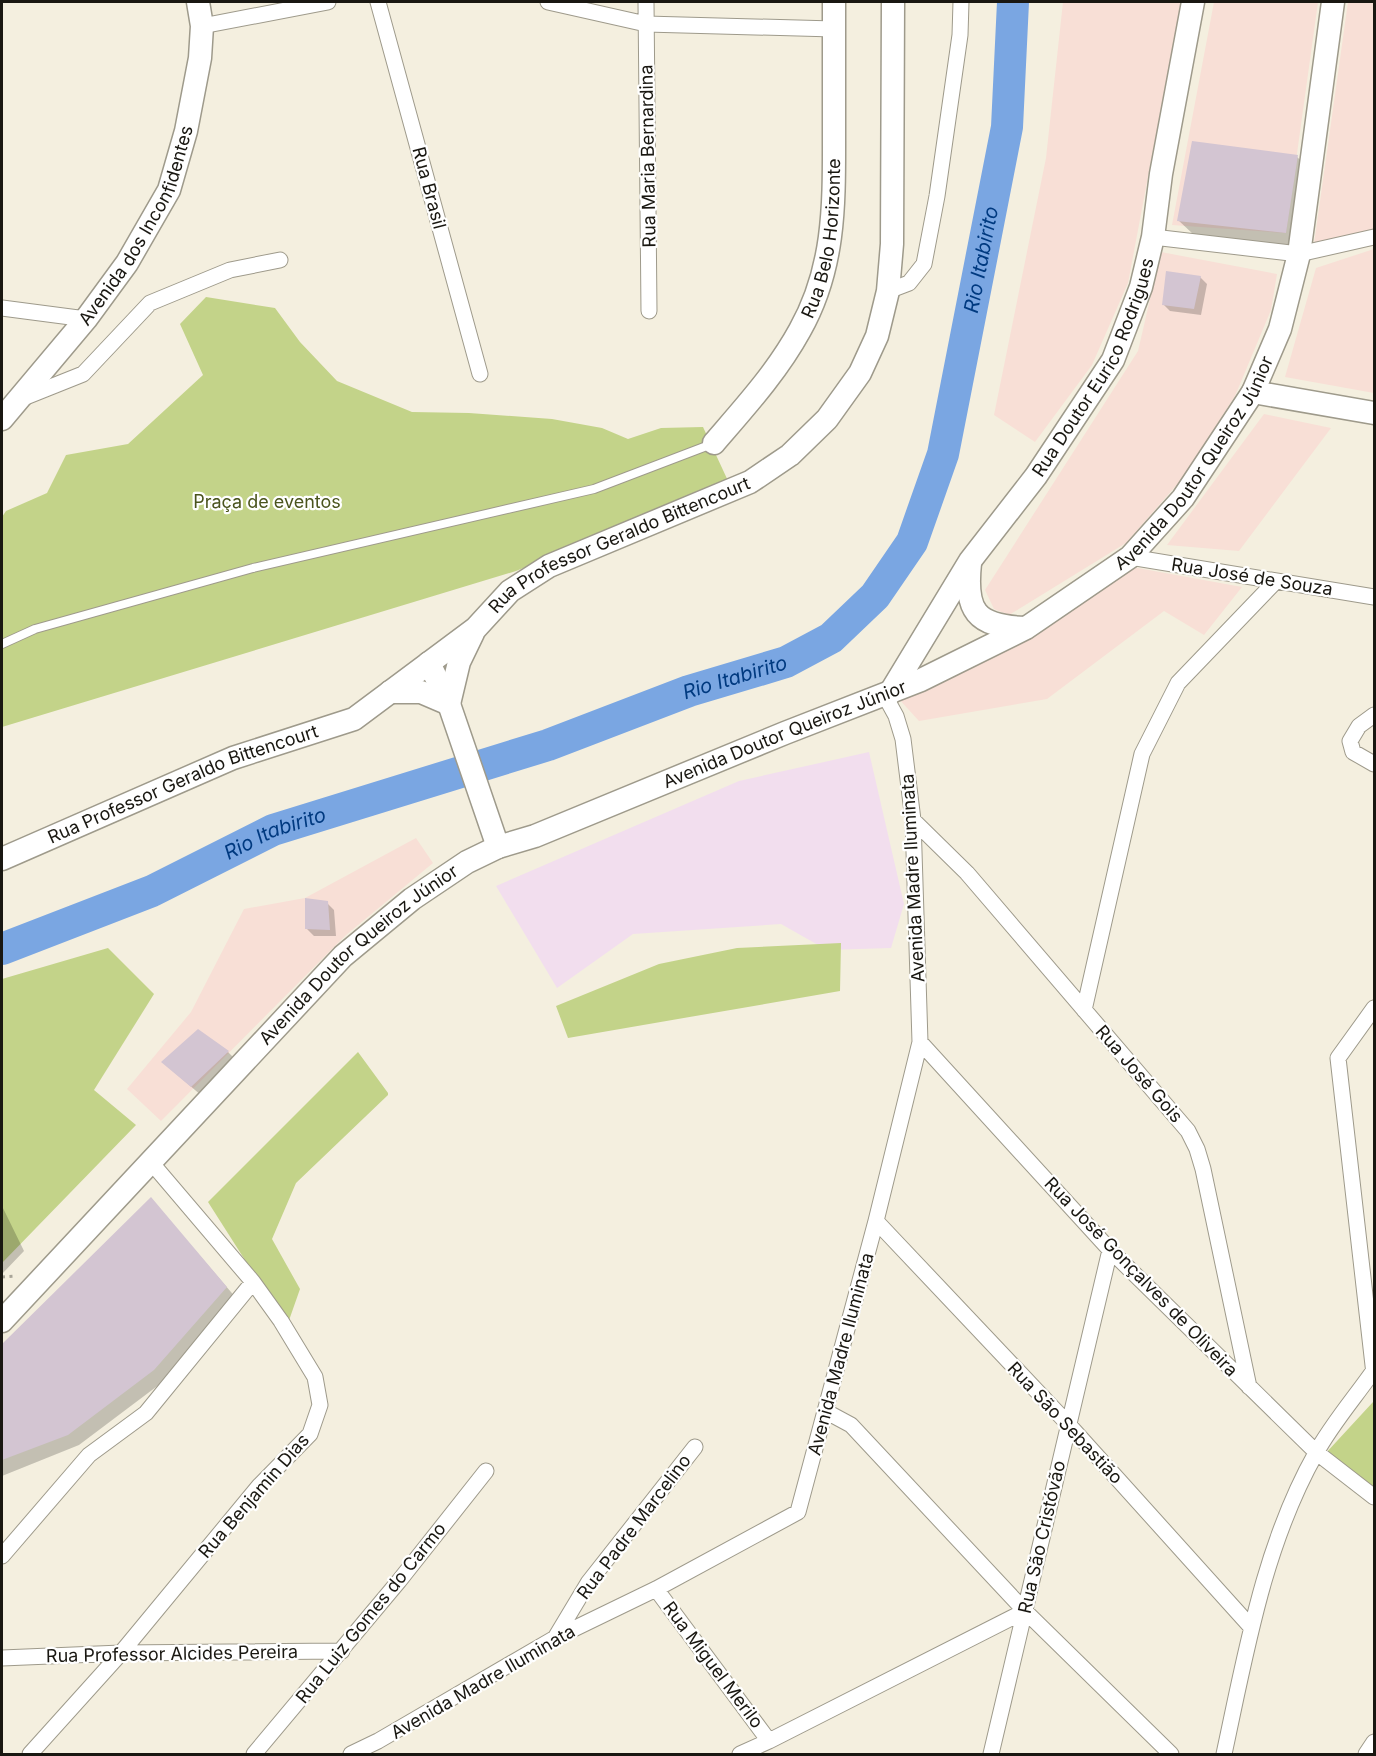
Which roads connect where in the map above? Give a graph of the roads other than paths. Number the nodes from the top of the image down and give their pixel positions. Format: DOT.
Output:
graph roads {
  1 [pos="198,2"];
  2 [pos="328,2"];
  3 [pos="378,2"];
  4 [pos="548,2"];
  5 [pos="646,2"];
  6 [pos="834,2"];
  7 [pos="893,2"];
  8 [pos="961,2"];
  9 [pos="1193,2"];
  10 [pos="1333,2"];
  11 [pos="646,24"];
  12 [pos="202,26"];
  13 [pos="834,29"];
  14 [pos="1152,237"];
  15 [pos="1374,237"];
  16 [pos="1299,254"];
  17 [pos="280,260"];
  18 [pos="888,291"];
  19 [pos="2,308"];
  20 [pos="650,311"];
  21 [pos="86,319"];
  22 [pos="480,374"];
  23 [pos="1253,392"];
  24 [pos="20,399"];
  25 [pos="1374,413"];
  26 [pos="2,419"];
  27 [pos="714,443"];
  28 [pos="1130,557"];
  29 [pos="970,561"];
  30 [pos="1276,581"];
  31 [pos="1374,597"];
  32 [pos="476,628"];
  33 [pos="1026,628"];
  34 [pos="2,644"];
  35 [pos="429,663"];
  36 [pos="390,692"];
  37 [pos="888,694"];
  38 [pos="451,711"];
  39 [pos="1374,715"];
  40 [pos="1374,764"];
  41 [pos="913,820"];
  42 [pos="498,847"];
  43 [pos="2,859"];
  44 [pos="1374,1008"];
  45 [pos="1084,1010"];
  46 [pos="921,1042"];
  47 [pos="150,1161"];
  48 [pos="876,1221"];
  49 [pos="1110,1250"];
  50 [pos="253,1282"];
  51 [pos="2,1320"];
  52 [pos="1374,1372"];
  53 [pos="1249,1387"];
  54 [pos="825,1411"];
  55 [pos="1069,1425"];
  56 [pos="695,1447"];
  57 [pos="1316,1452"];
  58 [pos="486,1470"];
  59 [pos="1374,1497"];
  60 [pos="2,1557"];
  61 [pos="656,1589"];
  62 [pos="1025,1611"];
  63 [pos="1251,1627"];
  64 [pos="555,1638"];
  65 [pos="342,1651"];
  66 [pos="121,1653"];
  67 [pos="2,1658"];
  68 [pos="769,1742"];
  69 [pos="1374,1742"];
  70 [pos="743,1754"];
  71 [pos="30,1755"];
  72 [pos="254,1755"];
  73 [pos="351,1755"];
  74 [pos="991,1755"];
  75 [pos="1171,1755"];
  76 [pos="1224,1755"];
  77 [pos="1366,1755"];
  1 -- 12 [label="main road, Avenida dos Inconfidentes"];
  2 -- 12 [label="street"];
  3 -- 22 [label="street, Rua Brasil"];
  4 -- 11 [label="street"];
  5 -- 11 [label="street, Rua Maria Bernardina"];
  6 -- 13 [label="main road, Rua Belo Horizonte"];
  7 -- 18 [label="main road, Rua Professor Geraldo Bittencourt"];
  8 -- 18 [label="street"];
  9 -- 14 [label="main road, Rua Doutor Eurico Rodrigues"];
  10 -- 16 [label="main road, Avenida Doutor Queiroz Júnior"];
  11 -- 13 [label="street"];
  11 -- 20 [label="street, Rua Maria Bernardina"];
  12 -- 21 [label="main road, Avenida dos Inconfidentes"];
  13 -- 27 [label="main road, Rua Belo Horizonte"];
  14 -- 16 [label="street"];
  14 -- 29 [label="main road, Rua Doutor Eurico Rodrigues"];
  15 -- 16 [label="street"];
  16 -- 23 [label="main road, Avenida Doutor Queiroz Júnior"];
  17 -- 24 [label="street"];
  18 -- 32 [label="main road, Rua Professor Geraldo Bittencourt"];
  19 -- 21 [label="street"];
  21 -- 24 [label="main road, Avenida dos Inconfidentes"];
  23 -- 25 [label="main road"];
  23 -- 28 [label="main road, Avenida Doutor Queiroz Júnior"];
  24 -- 26 [label="main road, Avenida dos Inconfidentes"];
  27 -- 34 [label="lane"];
  28 -- 30 [label="street, Rua José de Souza"];
  28 -- 33 [label="main road, Avenida Doutor Queiroz Júnior"];
  29 -- 33 [label="main road"];
  29 -- 37 [label="main road, Rua Doutor Eurico Rodrigues"];
  30 -- 31 [label="street, Rua José de Souza"];
  30 -- 45 [label="street"];
  32 -- 35 [label="main road, Rua Professor Geraldo Bittencourt"];
  32 -- 38 [label="main road"];
  33 -- 37 [label="main road, Avenida Doutor Queiroz Júnior"];
  35 -- 36 [label="main road, Rua Professor Geraldo Bittencourt"];
  35 -- 38 [label="main road"];
  36 -- 38 [label="main road"];
  36 -- 43 [label="main road, Rua Professor Geraldo Bittencourt"];
  37 -- 41 [label="street, Avenida Madre Iluminata"];
  37 -- 42 [label="main road, Avenida Doutor Queiroz Júnior"];
  38 -- 42 [label="main road"];
  39 -- 40 [label="street"];
  41 -- 45 [label="street, Rua José Gois"];
  41 -- 46 [label="street, Avenida Madre Iluminata"];
  42 -- 47 [label="main road, Avenida Doutor Queiroz Júnior"];
  44 -- 52 [label="street"];
  45 -- 53 [label="street, Rua José Gois"];
  46 -- 48 [label="street, Avenida Madre Iluminata"];
  46 -- 49 [label="street, Rua José Gonçalves de Oliveira"];
  47 -- 50 [label="street, Rua Benjamin Dias"];
  47 -- 51 [label="main road, Avenida Doutor Queiroz Júnior"];
  48 -- 54 [label="street, Avenida Madre Iluminata"];
  48 -- 55 [label="street, Rua São Sebastião"];
  49 -- 53 [label="street, Rua José Gonçalves de Oliveira"];
  49 -- 55 [label="street, Rua São Cristóvão"];
  50 -- 60 [label="street"];
  50 -- 66 [label="street, Rua Benjamin Dias"];
  52 -- 57 [label="street"];
  53 -- 57 [label="street, Rua José Gonçalves de Oliveira"];
  54 -- 61 [label="street, Avenida Madre Iluminata"];
  54 -- 62 [label="street"];
  55 -- 62 [label="street, Rua São Cristóvão"];
  55 -- 63 [label="street, Rua São Sebastião"];
  56 -- 64 [label="street, Rua Padre Marcelino"];
  57 -- 59 [label="street, Rua José Gonçalves de Oliveira"];
  57 -- 63 [label="street"];
  58 -- 65 [label="street, Rua Luiz Gomes do Carmo"];
  61 -- 64 [label="street, Avenida Madre Iluminata"];
  61 -- 68 [label="street, Rua Miguel Merilo"];
  62 -- 68 [label="street"];
  62 -- 74 [label="street, Rua São Cristóvão"];
  62 -- 75 [label="street"];
  63 -- 76 [label="street"];
  64 -- 73 [label="street, Avenida Madre Iluminata"];
  65 -- 66 [label="street, Rua Professor Alcides Pereira"];
  65 -- 72 [label="street, Rua Luiz Gomes do Carmo"];
  66 -- 67 [label="street, Rua Professor Alcides Pereira"];
  66 -- 71 [label="street, Rua Benjamin Dias"];
  68 -- 70 [label="street"];
  69 -- 77 [label="street"];
}
